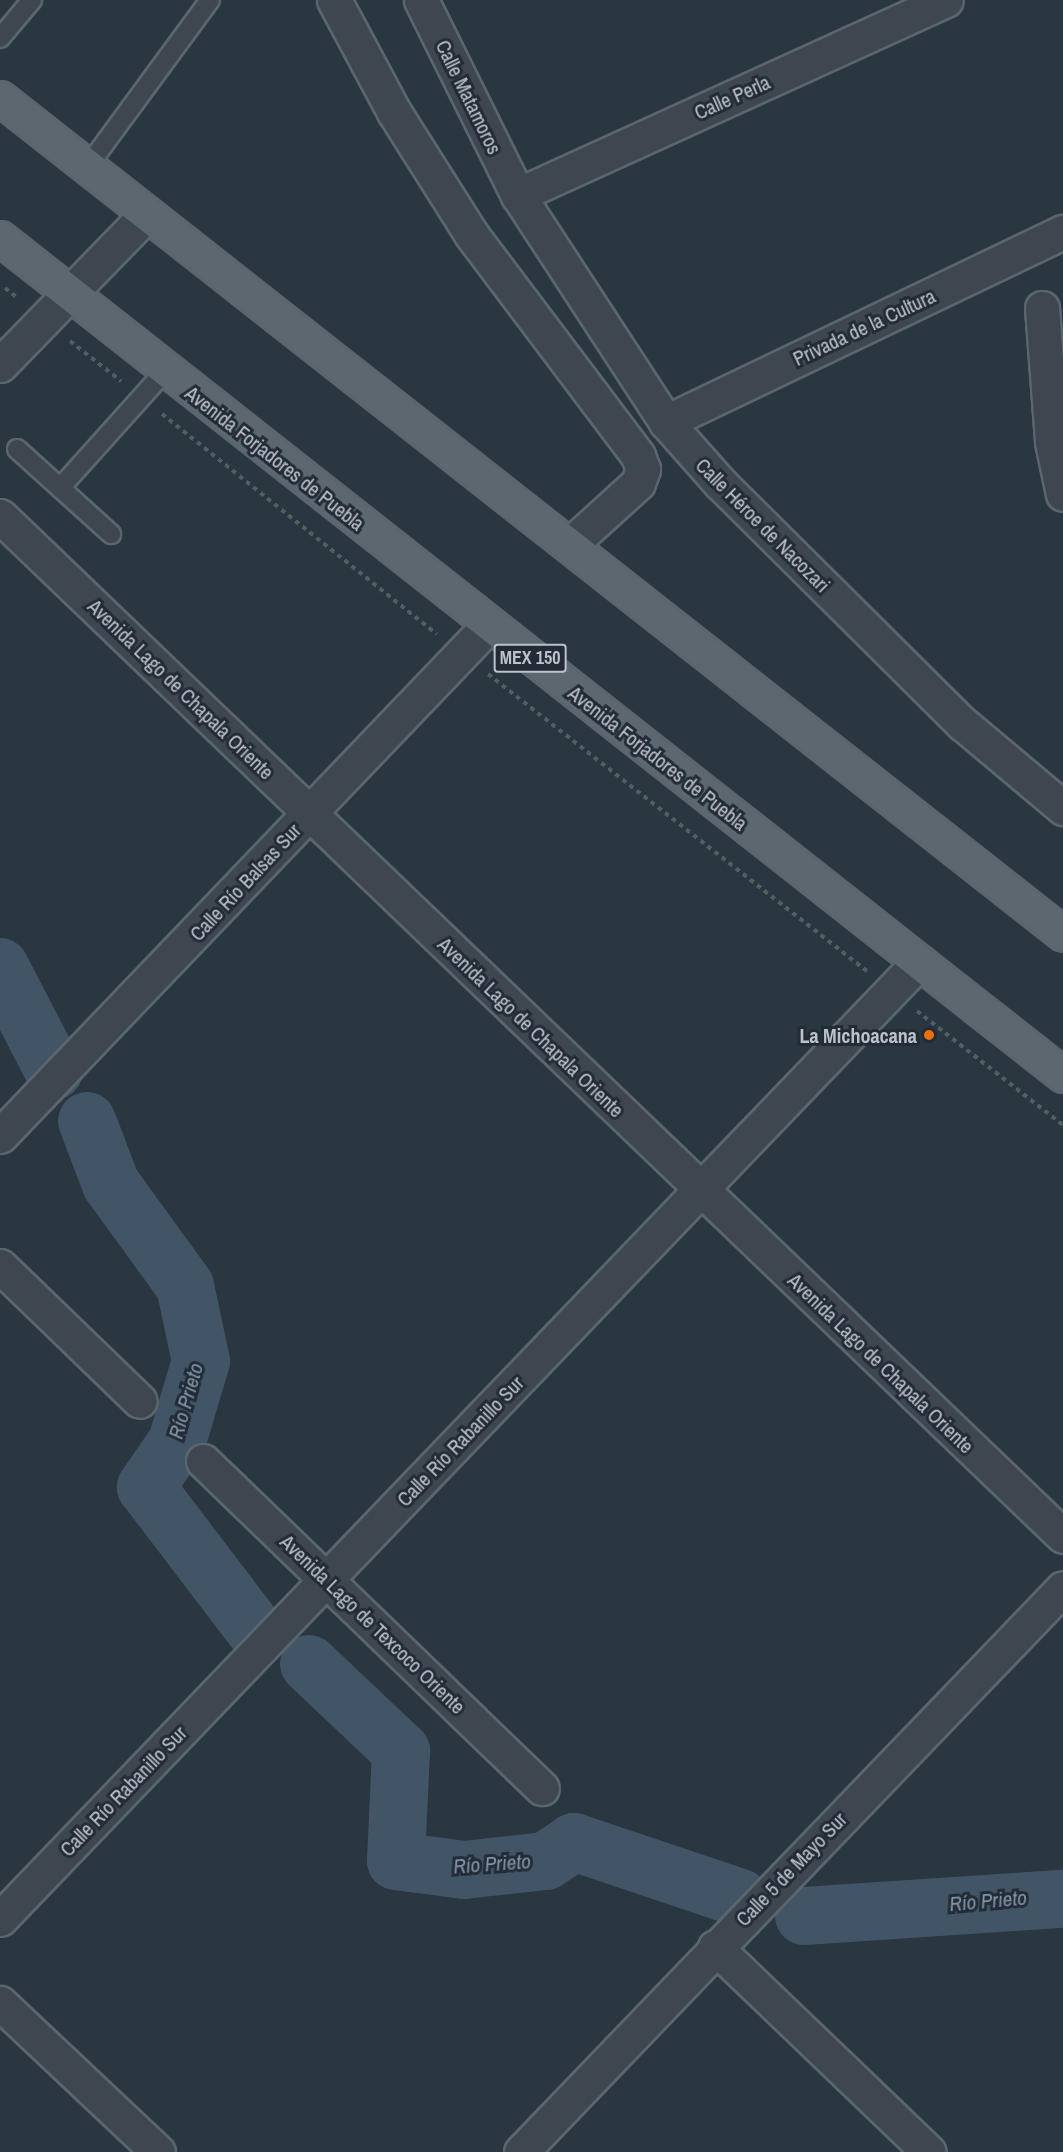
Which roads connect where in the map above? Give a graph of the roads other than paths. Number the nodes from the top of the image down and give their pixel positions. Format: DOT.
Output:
graph roads {
  1 [pos="32,0"];
  2 [pos="210,0"];
  3 [pos="334,0"];
  4 [pos="421,0"];
  5 [pos="946,0"];
  6 [pos="0,38"];
  7 [pos="0,98"];
  8 [pos="88,166"];
  9 [pos="518,195"];
  10 [pos="147,214"];
  11 [pos="1063,232"];
  12 [pos="0,238"];
  13 [pos="69,295"];
  14 [pos="1042,308"];
  15 [pos="0,365"];
  16 [pos="165,371"];
  17 [pos="666,422"];
  18 [pos="17,449"];
  19 [pos="60,488"];
  20 [pos="1063,494"];
  21 [pos="0,516"];
  22 [pos="111,534"];
  23 [pos="572,543"];
  24 [pos="488,626"];
  25 [pos="1063,808"];
  26 [pos="310,813"];
  27 [pos="1063,934"];
  28 [pos="920,962"];
  29 [pos="1063,1075"];
  30 [pos="0,1136"];
  31 [pos="701,1191"];
  32 [pos="0,1266"];
  33 [pos="140,1401"];
  34 [pos="203,1461"];
  35 [pos="1063,1536"];
  36 [pos="327,1579"];
  37 [pos="1063,1588"];
  38 [pos="542,1788"];
  39 [pos="0,1919"];
  40 [pos="715,1947"];
  41 [pos="0,2003"];
  42 [pos="158,2152"];
  43 [pos="520,2152"];
  44 [pos="928,2152"];
  1 -- 6 [label="lane"];
  2 -- 8 [label="lane"];
  3 -- 23 [label="street"];
  4 -- 9 [label="street, Calle Matamoros"];
  5 -- 9 [label="street, Calle Perla"];
  7 -- 8 [label="main road"];
  8 -- 10 [label="main road"];
  9 -- 17 [label="street, Calle Héroe de Nacozari"];
  10 -- 13 [label="street"];
  10 -- 23 [label="main road"];
  11 -- 17 [label="street, Privada de la Cultura"];
  12 -- 13 [label="main road, Avenida Forjadores de Puebla / MEX 150"];
  13 -- 15 [label="street"];
  13 -- 16 [label="main road, Avenida Forjadores de Puebla / MEX 150"];
  14 -- 20 [label="street"];
  16 -- 19 [label="lane"];
  16 -- 24 [label="main road, Avenida Forjadores de Puebla / MEX 150"];
  17 -- 25 [label="street, Calle Héroe de Nacozari"];
  18 -- 19 [label="lane"];
  19 -- 22 [label="lane"];
  21 -- 26 [label="street, Avenida Lago de Chapala Oriente"];
  23 -- 27 [label="main road"];
  24 -- 26 [label="street, Calle Río Balsas Sur"];
  24 -- 28 [label="main road, Avenida Forjadores de Puebla / MEX 150"];
  26 -- 30 [label="street, Calle Río Balsas Sur"];
  26 -- 31 [label="street, Avenida Lago de Chapala Oriente"];
  28 -- 29 [label="main road, Avenida Forjadores de Puebla / MEX 150"];
  28 -- 31 [label="street, Calle Río Rabanillo Sur"];
  31 -- 35 [label="street, Avenida Lago de Chapala Oriente"];
  31 -- 36 [label="street, Calle Río Rabanillo Sur"];
  32 -- 33 [label="street"];
  34 -- 36 [label="street, Avenida Lago de Texcoco Oriente"];
  36 -- 38 [label="street, Avenida Lago de Texcoco Oriente"];
  36 -- 39 [label="street, Calle Río Rabanillo Sur"];
  37 -- 40 [label="street, Calle 5 de Mayo Sur"];
  40 -- 43 [label="street, Calle 5 de Mayo Sur"];
  40 -- 44 [label="street"];
  41 -- 42 [label="street"];
}
